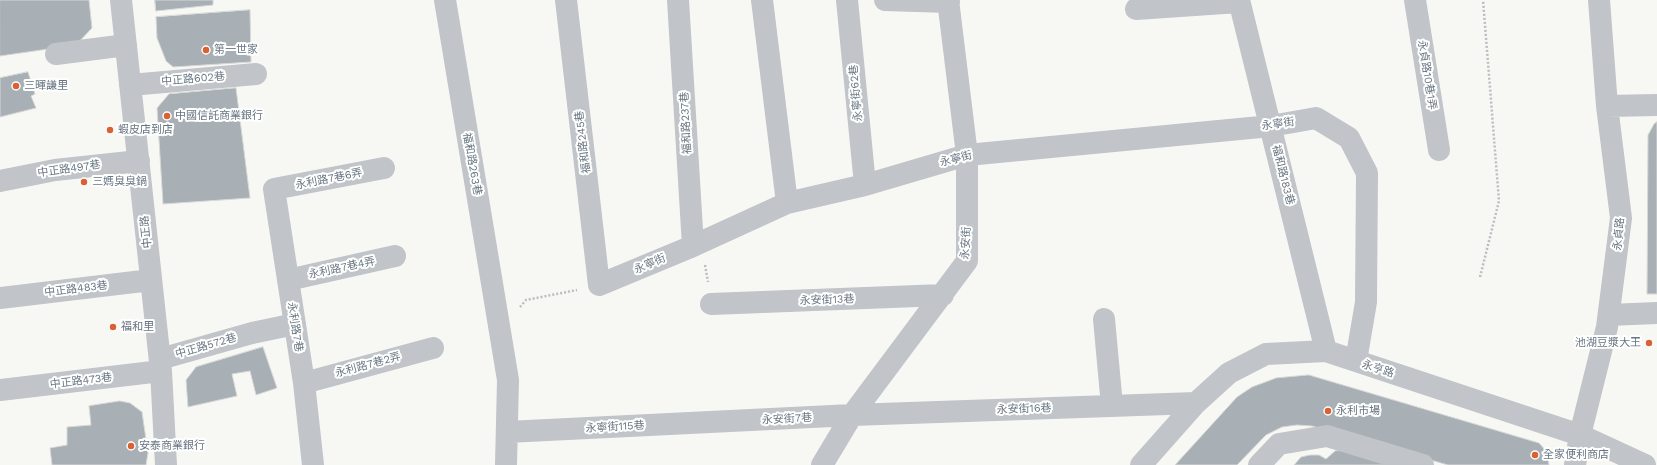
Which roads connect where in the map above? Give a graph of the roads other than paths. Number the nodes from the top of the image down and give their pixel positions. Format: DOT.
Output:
graph roads {
  1 [pos="121,0"];
  2 [pos="445,0"];
  3 [pos="566,0"];
  4 [pos="678,0"];
  5 [pos="762,0"];
  6 [pos="848,0"];
  7 [pos="885,0"];
  8 [pos="1415,0"];
  9 [pos="1599,0"];
  10 [pos="948,1"];
  11 [pos="1239,1"];
  12 [pos="1136,9"];
  13 [pos="126,45"];
  14 [pos="56,54"];
  15 [pos="256,74"];
  16 [pos="130,84"];
  17 [pos="1657,105"];
  18 [pos="1608,106"];
  19 [pos="1271,126"];
  20 [pos="1439,150"];
  21 [pos="967,155"];
  22 [pos="139,161"];
  23 [pos="384,168"];
  24 [pos="0,181"];
  25 [pos="865,185"];
  26 [pos="274,189"];
  27 [pos="787,203"];
  28 [pos="697,243"];
  29 [pos="395,256"];
  30 [pos="151,280"];
  31 [pos="288,280"];
  32 [pos="599,285"];
  33 [pos="943,295"];
  34 [pos="0,298"];
  35 [pos="711,304"];
  36 [pos="1657,313"];
  37 [pos="1609,314"];
  38 [pos="1104,319"];
  39 [pos="295,324"];
  40 [pos="433,348"];
  41 [pos="1326,351"];
  42 [pos="1356,362"];
  43 [pos="161,365"];
  44 [pos="304,383"];
  45 [pos="0,390"];
  46 [pos="1196,403"];
  47 [pos="1112,406"];
  48 [pos="852,415"];
  49 [pos="722,422"];
  50 [pos="507,432"];
  51 [pos="1580,435"];
  52 [pos="166,465"];
  53 [pos="313,465"];
  54 [pos="506,465"];
  55 [pos="822,465"];
  56 [pos="1141,465"];
  57 [pos="1259,465"];
  58 [pos="1423,465"];
  59 [pos="1575,465"];
  60 [pos="1645,465"];
  1 -- 13 [label="street, 中正路"];
  2 -- 50 [label="street, 福和路263巷"];
  3 -- 32 [label="street, 福和路245巷"];
  4 -- 28 [label="street, 福和路237巷"];
  5 -- 27 [label="street"];
  6 -- 25 [label="street, 永寧街62巷"];
  7 -- 10 [label="street"];
  8 -- 20 [label="street, 永貞路10巷1弄"];
  9 -- 18 [label="street, 永貞路"];
  10 -- 21 [label="street, 永安街"];
  11 -- 12 [label="street"];
  11 -- 19 [label="street, 福和路183巷"];
  13 -- 14 [label="street"];
  13 -- 16 [label="street, 中正路"];
  15 -- 16 [label="street, 中正路602巷"];
  16 -- 22 [label="street, 中正路"];
  17 -- 18 [label="street"];
  18 -- 37 [label="street, 永貞路"];
  19 -- 21 [label="street, 永寧街"];
  19 -- 41 [label="street, 福和路183巷"];
  19 -- 42 [label="street, 永寧街"];
  21 -- 25 [label="street, 永寧街"];
  21 -- 33 [label="street, 永安街"];
  22 -- 24 [label="street, 中正路497巷"];
  22 -- 30 [label="street, 中正路"];
  23 -- 26 [label="street, 永利路7巷6弄"];
  25 -- 27 [label="street, 永寧街"];
  26 -- 31 [label="street, 永利路7巷"];
  27 -- 28 [label="street, 永寧街"];
  28 -- 32 [label="street, 永寧街"];
  29 -- 31 [label="street, 永利路7巷4弄"];
  30 -- 34 [label="street, 中正路483巷"];
  30 -- 43 [label="street, 中正路"];
  31 -- 39 [label="street, 永利路7巷"];
  33 -- 35 [label="street, 永安街13巷"];
  33 -- 48 [label="street, 永安街"];
  36 -- 37 [label="street"];
  37 -- 51 [label="street, 永貞路"];
  38 -- 47 [label="street"];
  39 -- 43 [label="street, 中正路572巷"];
  39 -- 44 [label="street, 永利路7巷"];
  40 -- 44 [label="street, 永利路7巷2弄"];
  41 -- 42 [label="street, 永亨路"];
  41 -- 46 [label="street, 永亨路"];
  42 -- 51 [label="street, 永亨路"];
  43 -- 45 [label="street, 中正路473巷"];
  43 -- 52 [label="street, 中正路"];
  44 -- 53 [label="street, 永利路7巷"];
  46 -- 47 [label="street, 永安街16巷"];
  46 -- 56 [label="street, 永亨路"];
  47 -- 48 [label="street, 永安街16巷"];
  48 -- 49 [label="street, 永安街7巷"];
  48 -- 55 [label="street, 永安街"];
  49 -- 50 [label="street, 永寧街115巷"];
  50 -- 54 [label="street"];
  51 -- 59 [label="street, 永貞路"];
  51 -- 60 [label="street, 永亨路"];
  57 -- 58 [label="street"];
}
